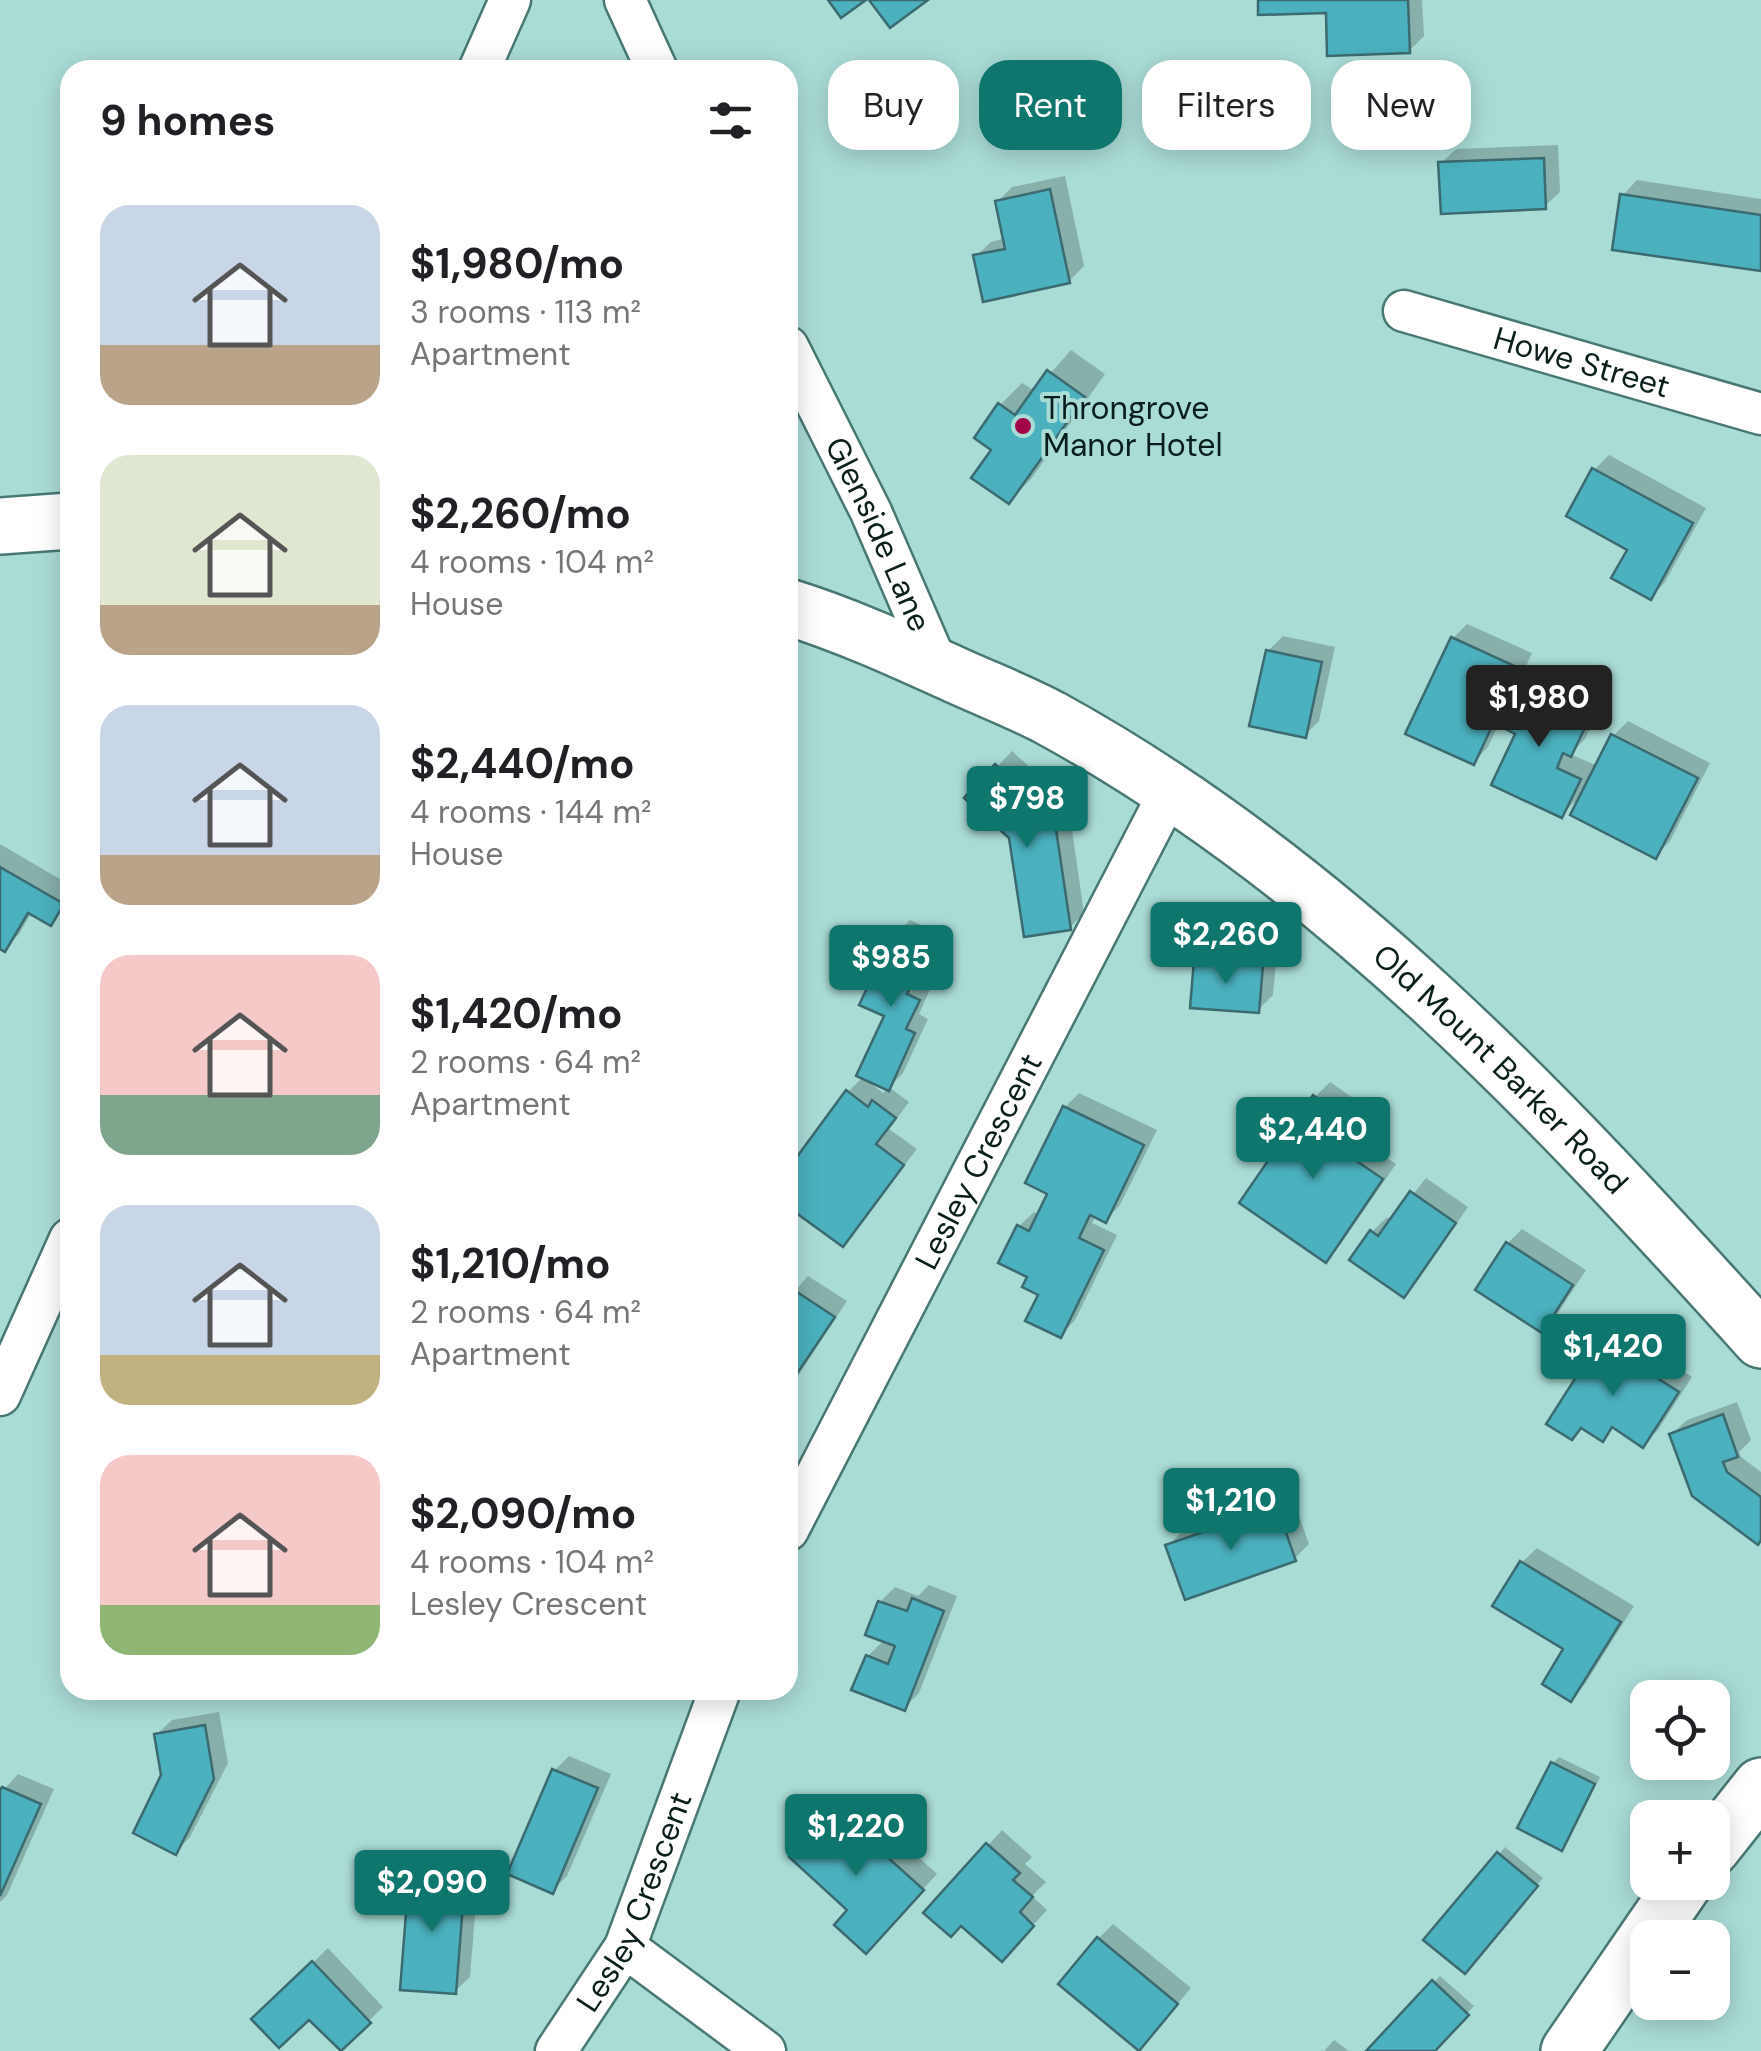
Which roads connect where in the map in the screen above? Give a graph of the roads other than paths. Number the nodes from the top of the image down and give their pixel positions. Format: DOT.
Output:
graph roads {
  1 [pos="510,0"];
  2 [pos="625,0"];
  3 [pos="483,60"];
  4 [pos="652,60"];
  5 [pos="1404,311"];
  6 [pos="798,367"];
  7 [pos="1761,414"];
  8 [pos="60,522"];
  9 [pos="0,526"];
  10 [pos="798,610"];
  11 [pos="938,667"];
  12 [pos="1170,791"];
  13 [pos="60,1261"];
  14 [pos="1761,1340"];
  15 [pos="0,1395"];
  16 [pos="798,1511"];
  17 [pos="716,1700"];
  18 [pos="1761,1786"];
  19 [pos="1730,1825"];
  20 [pos="1673,1900"];
  21 [pos="626,1947"];
  22 [pos="556,2051"];
  23 [pos="765,2051"];
  24 [pos="1570,2051"];
  1 -- 3 [label="street"];
  2 -- 4 [label="street"];
  5 -- 7 [label="street, Howe Street"];
  6 -- 11 [label="street, Glenside Lane"];
  8 -- 9 [label="main road"];
  10 -- 11 [label="main road, Old Mount Barker Road"];
  11 -- 12 [label="main road, Old Mount Barker Road"];
  12 -- 14 [label="main road, Old Mount Barker Road"];
  12 -- 16 [label="street, Lesley Crescent"];
  13 -- 15 [label="street"];
  17 -- 21 [label="street, Lesley Crescent"];
  18 -- 19 [label="main road"];
  20 -- 24 [label="main road"];
  21 -- 22 [label="street, Lesley Crescent"];
  21 -- 23 [label="street"];
}
